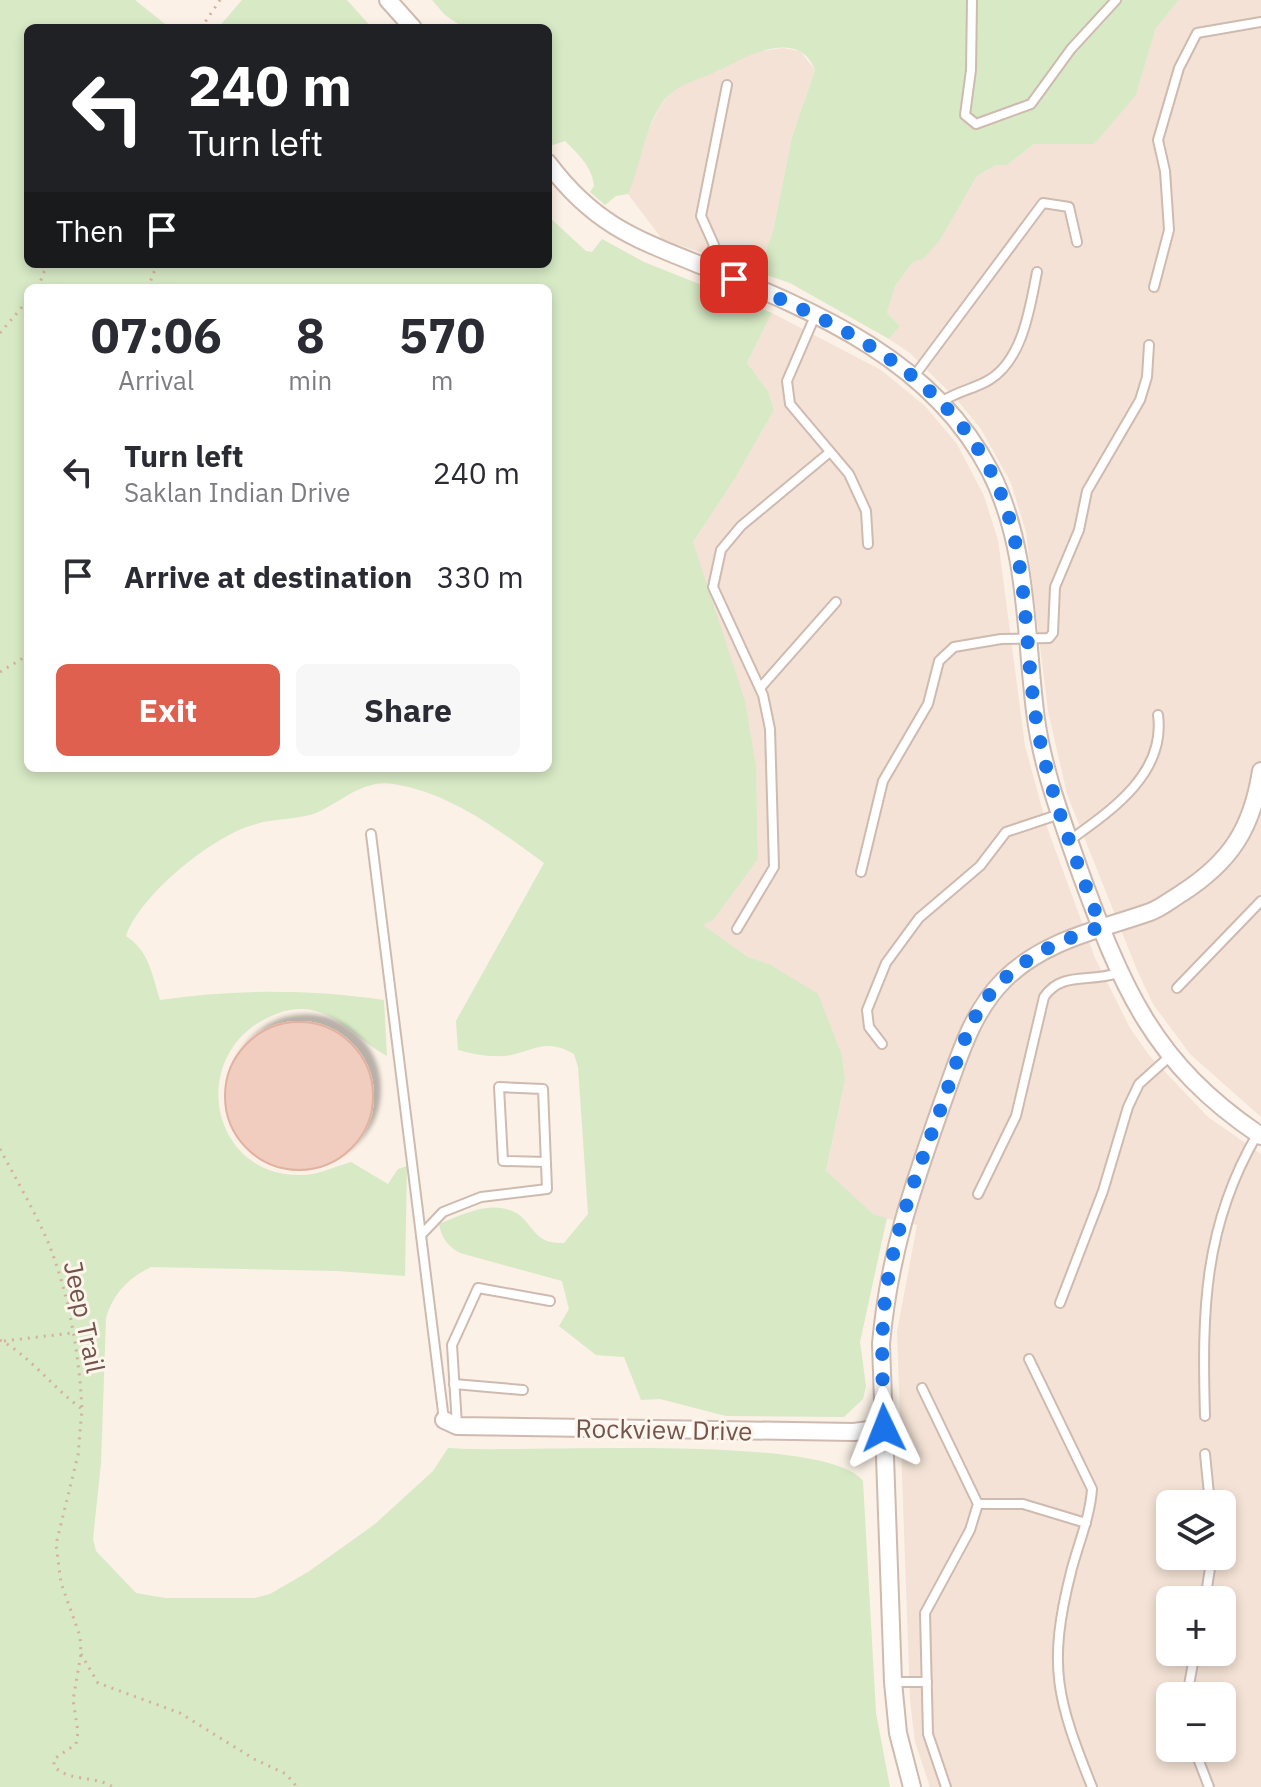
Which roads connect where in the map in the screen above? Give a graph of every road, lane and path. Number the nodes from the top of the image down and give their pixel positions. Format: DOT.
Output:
graph roads {
  1 [pos="220,0"];
  2 [pos="388,0"];
  3 [pos="972,0"];
  4 [pos="1116,0"];
  5 [pos="1261,22"];
  6 [pos="204,24"];
  7 [pos="409,24"];
  8 [pos="727,85"];
  9 [pos="552,168"];
  10 [pos="1077,242"];
  11 [pos="706,267"];
  12 [pos="1037,272"];
  13 [pos="1154,287"];
  14 [pos="24,305"];
  15 [pos="815,316"];
  16 [pos="0,333"];
  17 [pos="1149,345"];
  18 [pos="915,375"];
  19 [pos="943,401"];
  20 [pos="830,452"];
  21 [pos="868,544"];
  22 [pos="836,602"];
  23 [pos="1027,638"];
  24 [pos="24,657"];
  25 [pos="0,672"];
  26 [pos="760,688"];
  27 [pos="1158,715"];
  28 [pos="1261,771"];
  29 [pos="1060,814"];
  30 [pos="371,834"];
  31 [pos="1069,841"];
  32 [pos="861,872"];
  33 [pos="1261,901"];
  34 [pos="1101,927"];
  35 [pos="737,929"];
  36 [pos="1118,973"];
  37 [pos="1177,988"];
  38 [pos="882,1044"];
  39 [pos="1169,1057"];
  40 [pos="1259,1135"];
  41 [pos="0,1149"];
  42 [pos="546,1162"];
  43 [pos="978,1194"];
  44 [pos="421,1235"];
  45 [pos="550,1301"];
  46 [pos="1060,1303"];
  47 [pos="72,1333"];
  48 [pos="1,1341"];
  49 [pos="1029,1359"];
  50 [pos="454,1384"];
  51 [pos="922,1388"];
  52 [pos="523,1390"];
  53 [pos="82,1409"];
  54 [pos="1205,1416"];
  55 [pos="450,1423"];
  56 [pos="884,1428"];
  57 [pos="1205,1454"];
  58 [pos="1209,1490"];
  59 [pos="978,1504"];
  60 [pos="1086,1523"];
  61 [pos="81,1654"];
  62 [pos="893,1682"];
  63 [pos="927,1682"];
  64 [pos="1199,1762"];
  65 [pos="113,1787"];
  66 [pos="297,1787"];
  67 [pos="912,1787"];
  68 [pos="946,1787"];
  69 [pos="1092,1787"];
  70 [pos="1209,1787"];
  1 -- 6 [label="path"];
  2 -- 7 [label="street"];
  3 -- 4 [label="lane"];
  5 -- 13 [label="lane"];
  8 -- 11 [label="lane"];
  9 -- 11 [label="street"];
  10 -- 18 [label="lane"];
  11 -- 15 [label="street"];
  12 -- 19 [label="lane"];
  14 -- 16 [label="path"];
  15 -- 18 [label="street"];
  15 -- 20 [label="lane"];
  17 -- 23 [label="lane"];
  18 -- 19 [label="street"];
  19 -- 23 [label="street"];
  20 -- 21 [label="lane"];
  20 -- 26 [label="lane"];
  22 -- 26 [label="lane"];
  23 -- 29 [label="street"];
  23 -- 32 [label="lane"];
  24 -- 25 [label="path"];
  26 -- 35 [label="lane"];
  27 -- 31 [label="lane"];
  28 -- 34 [label="street"];
  29 -- 31 [label="street"];
  29 -- 38 [label="lane"];
  30 -- 44 [label="lane"];
  31 -- 34 [label="street"];
  33 -- 37 [label="lane"];
  34 -- 36 [label="street"];
  34 -- 56 [label="street"];
  36 -- 39 [label="street"];
  36 -- 43 [label="lane"];
  39 -- 40 [label="street"];
  39 -- 46 [label="lane"];
  40 -- 54 [label="lane"];
  41 -- 47 [label="path, Jeep Trail"];
  42 -- 42 [label="lane"];
  42 -- 44 [label="lane"];
  44 -- 55 [label="lane"];
  45 -- 50 [label="lane"];
  47 -- 48 [label="path"];
  47 -- 53 [label="path, Jeep Trail"];
  48 -- 53 [label="path"];
  49 -- 60 [label="lane"];
  50 -- 52 [label="lane"];
  50 -- 55 [label="lane"];
  51 -- 59 [label="lane"];
  53 -- 61 [label="path, Jeep Trail"];
  55 -- 56 [label="street, Rockview Drive"];
  56 -- 62 [label="street"];
  57 -- 58 [label="lane"];
  59 -- 60 [label="lane"];
  59 -- 63 [label="lane"];
  60 -- 69 [label="lane"];
  61 -- 65 [label="path"];
  61 -- 66 [label="path"];
  62 -- 63 [label="lane"];
  62 -- 67 [label="street"];
  63 -- 68 [label="lane"];
  64 -- 70 [label="lane"];
}
